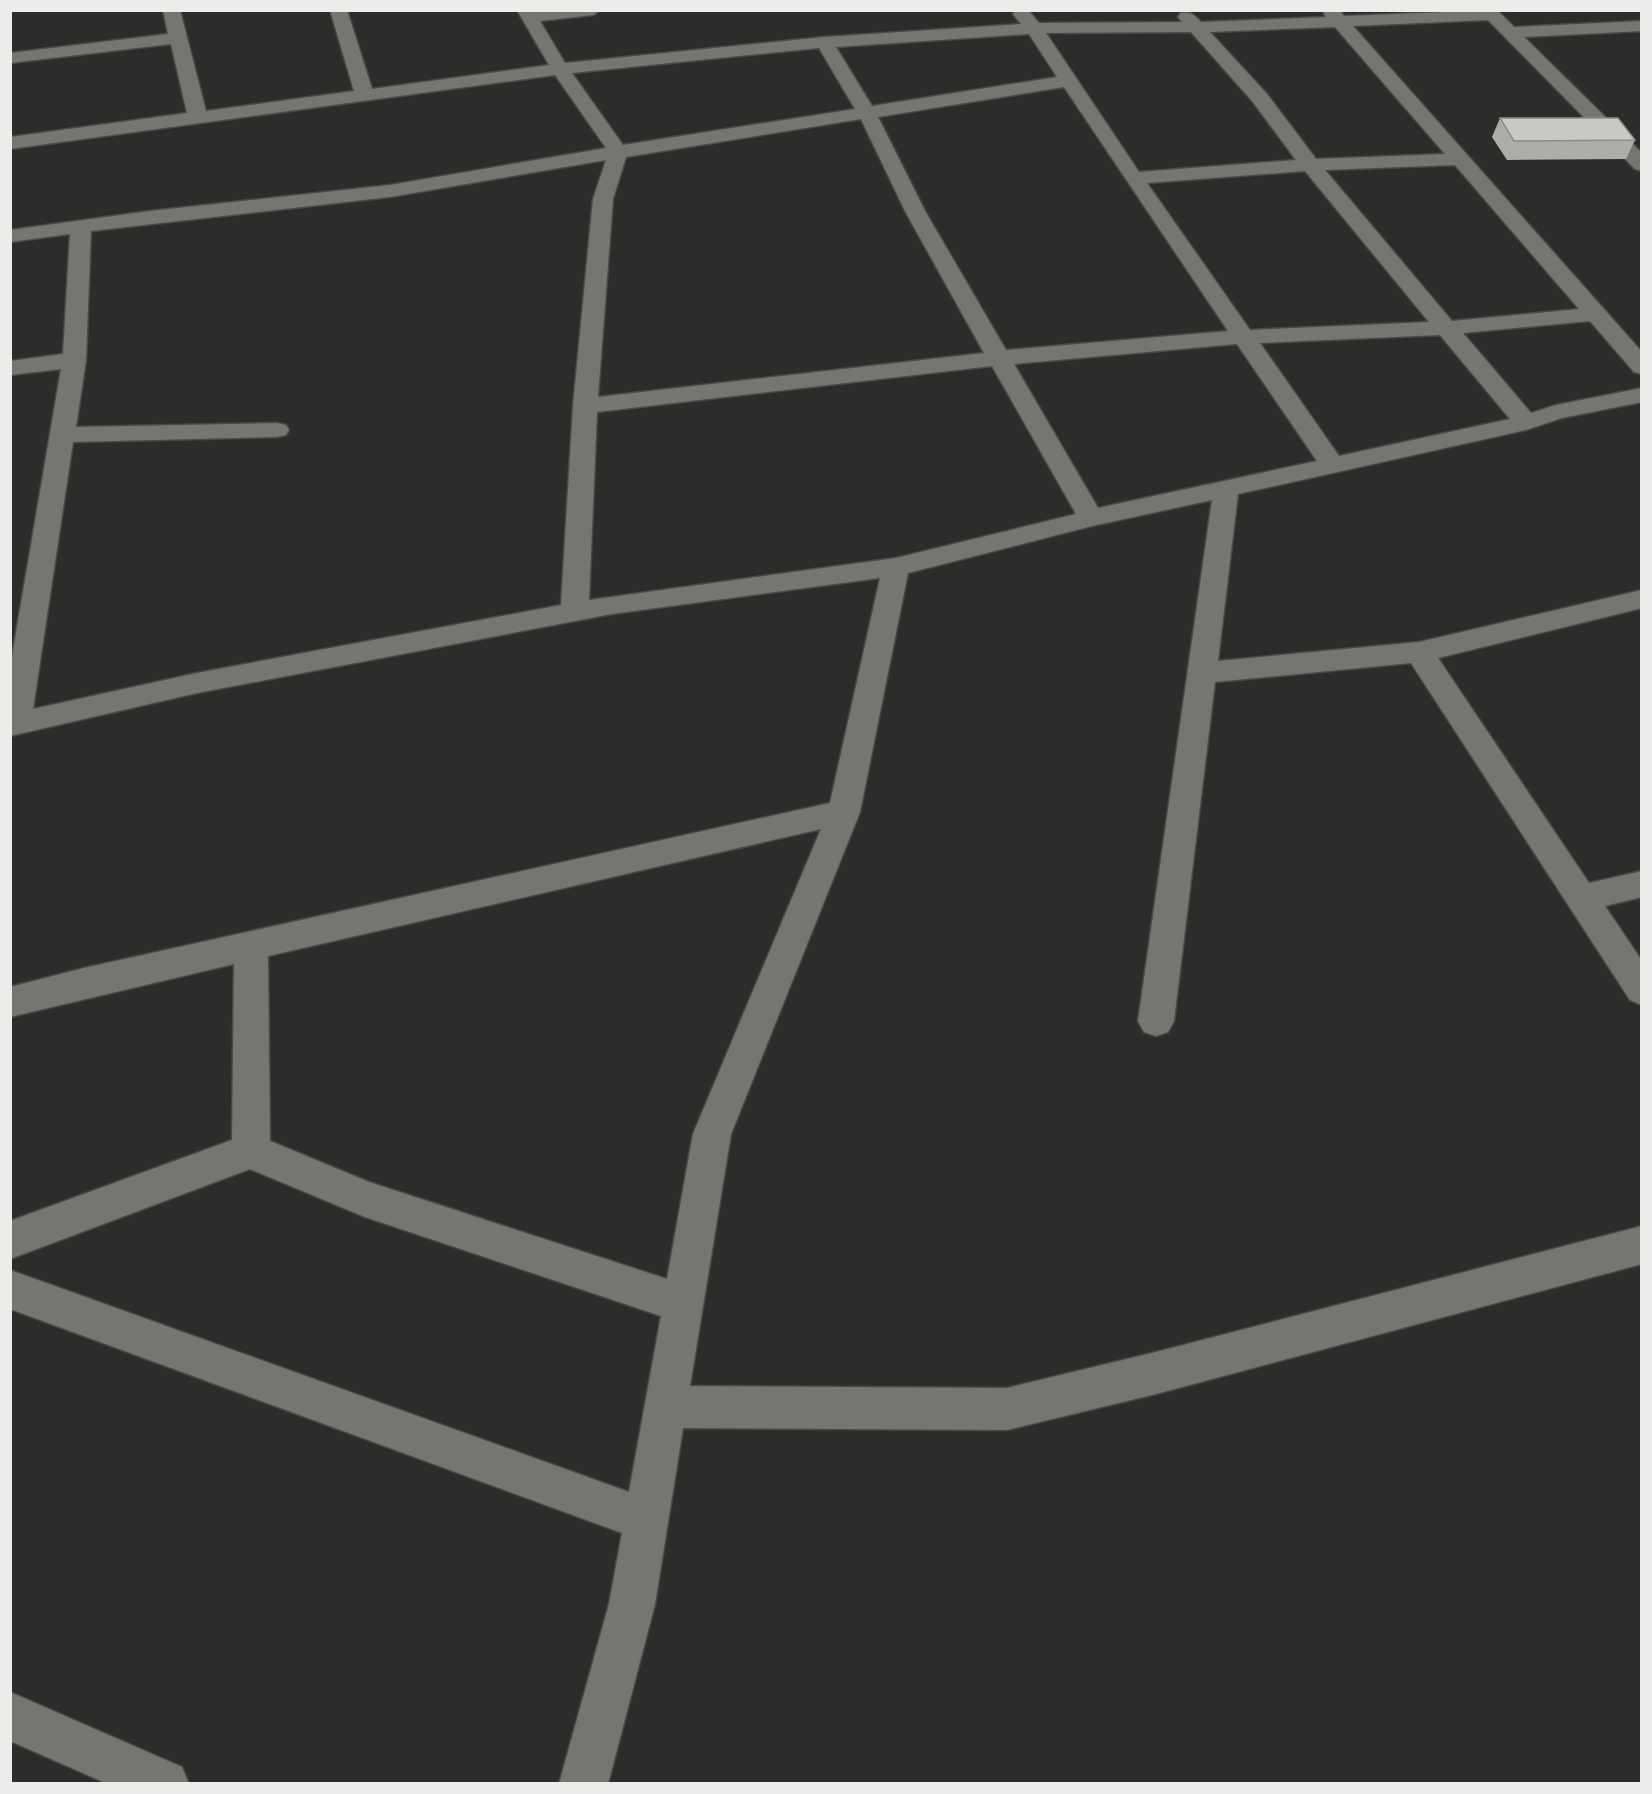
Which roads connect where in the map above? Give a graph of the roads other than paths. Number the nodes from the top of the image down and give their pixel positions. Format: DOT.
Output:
graph roads {
  1 [pos="171,10"];
  2 [pos="338,10"];
  3 [pos="593,10"];
  4 [pos="1019,10"];
  5 [pos="1181,10"];
  6 [pos="1489,13"];
  7 [pos="527,14"];
  8 [pos="1334,15"];
  9 [pos="1641,26"];
  10 [pos="1198,27"];
  11 [pos="1034,28"];
  12 [pos="1509,33"];
  13 [pos="178,38"];
  14 [pos="824,42"];
  15 [pos="10,58"];
  16 [pos="560,69"];
  17 [pos="1069,81"];
  18 [pos="365,95"];
  19 [pos="867,113"];
  20 [pos="198,118"];
  21 [pos="10,143"];
  22 [pos="618,152"];
  23 [pos="1460,159"];
  24 [pos="1310,165"];
  25 [pos="1641,165"];
  26 [pos="1133,178"];
  27 [pos="81,226"];
  28 [pos="10,236"];
  29 [pos="1596,314"];
  30 [pos="1447,328"];
  31 [pos="1243,337"];
  32 [pos="999,358"];
  33 [pos="74,360"];
  34 [pos="1641,367"];
  35 [pos="10,368"];
  36 [pos="1637,401"];
  37 [pos="585,406"];
  38 [pos="1526,423"];
  39 [pos="277,430"];
  40 [pos="63,435"];
  41 [pos="1333,465"];
  42 [pos="1227,490"];
  43 [pos="1092,518"];
  44 [pos="896,567"];
  45 [pos="1641,599"];
  46 [pos="574,613"];
  47 [pos="1419,652"];
  48 [pos="1202,674"];
  49 [pos="13,724"];
  50 [pos="843,812"];
  51 [pos="1641,884"];
  52 [pos="1580,897"];
  53 [pos="251,946"];
  54 [pos="1641,990"];
  55 [pos="10,1002"];
  56 [pos="1156,1022"];
  57 [pos="251,1151"];
  58 [pos="10,1240"];
  59 [pos="1641,1245"];
  60 [pos="10,1289"];
  61 [pos="683,1304"];
  62 [pos="665,1407"];
  63 [pos="646,1520"];
  64 [pos="10,1716"];
  65 [pos="165,1784"];
  66 [pos="583,1784"];
  1 -- 13 [label="street"];
  2 -- 18 [label="street"];
  3 -- 7 [label="street"];
  4 -- 11 [label="street"];
  5 -- 10 [label="street"];
  6 -- 8 [label="street"];
  6 -- 12 [label="street"];
  7 -- 16 [label="street"];
  8 -- 10 [label="street"];
  8 -- 23 [label="street"];
  9 -- 12 [label="street"];
  10 -- 11 [label="street"];
  10 -- 24 [label="street"];
  11 -- 14 [label="street"];
  11 -- 17 [label="street"];
  12 -- 25 [label="street"];
  13 -- 15 [label="street"];
  13 -- 20 [label="street"];
  14 -- 16 [label="street"];
  14 -- 19 [label="street"];
  16 -- 18 [label="street"];
  16 -- 22 [label="street"];
  17 -- 19 [label="street"];
  17 -- 26 [label="street"];
  18 -- 20 [label="street"];
  19 -- 22 [label="street"];
  19 -- 32 [label="street"];
  20 -- 21 [label="street"];
  22 -- 27 [label="street"];
  22 -- 37 [label="street"];
  23 -- 24 [label="street"];
  23 -- 29 [label="street"];
  24 -- 26 [label="street"];
  24 -- 30 [label="street"];
  26 -- 31 [label="street"];
  27 -- 28 [label="street"];
  27 -- 33 [label="street"];
  29 -- 30 [label="street"];
  29 -- 34 [label="street"];
  30 -- 31 [label="street"];
  30 -- 38 [label="street"];
  31 -- 32 [label="street"];
  31 -- 41 [label="street"];
  32 -- 37 [label="street"];
  32 -- 43 [label="street"];
  33 -- 35 [label="street"];
  33 -- 40 [label="street"];
  36 -- 38 [label="street"];
  37 -- 46 [label="street"];
  38 -- 41 [label="street"];
  39 -- 40 [label="street"];
  40 -- 49 [label="street"];
  41 -- 42 [label="street"];
  42 -- 43 [label="street"];
  42 -- 48 [label="street"];
  43 -- 44 [label="street"];
  44 -- 46 [label="street"];
  44 -- 50 [label="street"];
  45 -- 47 [label="street"];
  46 -- 49 [label="street"];
  47 -- 48 [label="street"];
  47 -- 52 [label="street"];
  48 -- 56 [label="street"];
  50 -- 53 [label="street"];
  50 -- 61 [label="street"];
  51 -- 52 [label="street"];
  52 -- 54 [label="street"];
  53 -- 55 [label="street"];
  53 -- 57 [label="street"];
  57 -- 58 [label="street"];
  57 -- 61 [label="street"];
  59 -- 62 [label="street"];
  60 -- 63 [label="street"];
  61 -- 62 [label="street"];
  62 -- 63 [label="street"];
  63 -- 66 [label="street"];
  64 -- 65 [label="street"];
}
